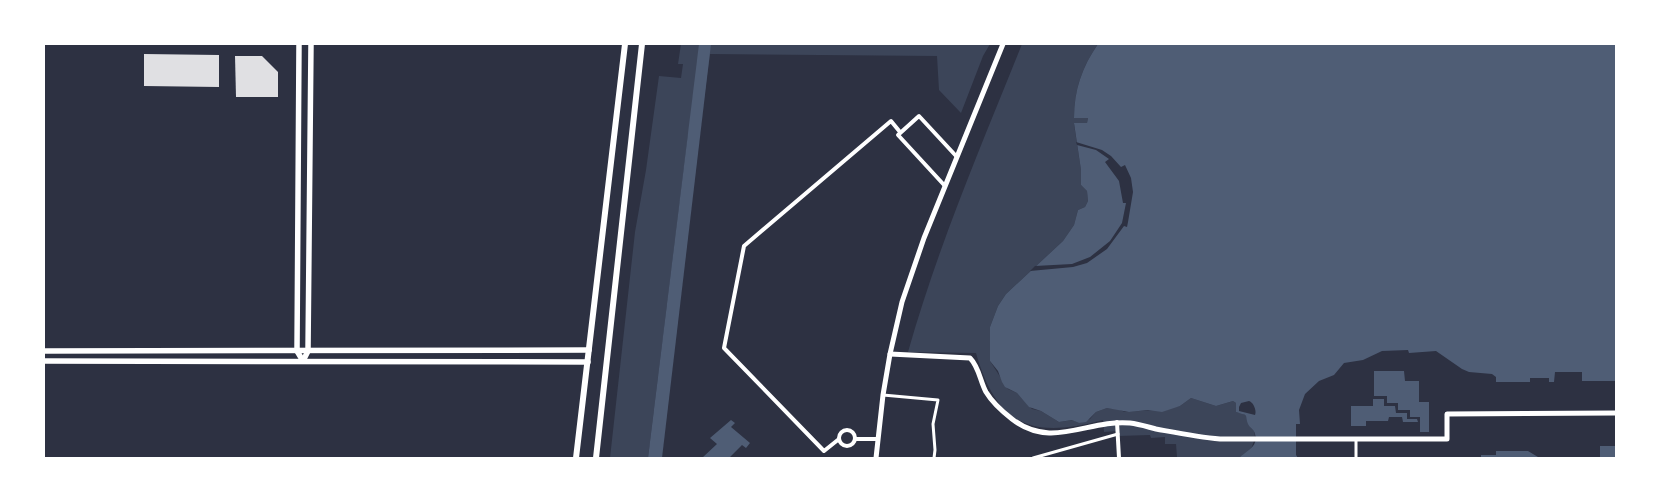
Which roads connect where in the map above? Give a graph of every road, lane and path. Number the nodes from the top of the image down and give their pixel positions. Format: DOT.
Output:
graph roads {
  1 [pos="299,44"];
  2 [pos="311,44"];
  3 [pos="625,44"];
  4 [pos="642,44"];
  5 [pos="1003,44"];
  6 [pos="900,132"];
  7 [pos="957,157"];
  8 [pos="945,186"];
  9 [pos="298,213"];
  10 [pos="310,213"];
  11 [pos="570,350"];
  12 [pos="589,350"];
  13 [pos="44,351"];
  14 [pos="182,351"];
  15 [pos="297,351"];
  16 [pos="308,351"];
  17 [pos="413,351"];
  18 [pos="890,354"];
  19 [pos="44,361"];
  20 [pos="182,361"];
  21 [pos="303,361"];
  22 [pos="413,362"];
  23 [pos="571,362"];
  24 [pos="588,362"];
  25 [pos="883,395"];
  26 [pos="1616,413"];
  27 [pos="1117,422"];
  28 [pos="1118,434"];
  29 [pos="1356,438"];
  30 [pos="839,439"];
  31 [pos="856,439"];
  32 [pos="878,439"];
  33 [pos="576,458"];
  34 [pos="596,458"];
  35 [pos="876,458"];
  36 [pos="934,458"];
  37 [pos="1033,458"];
  38 [pos="1119,458"];
  39 [pos="1356,458"];
  1 -- 9 [label="main road"];
  2 -- 10 [label="main road"];
  3 -- 12 [label="main road"];
  4 -- 34 [label="main road"];
  5 -- 7 [label="street"];
  6 -- 7 [label="street"];
  6 -- 8 [label="street"];
  6 -- 30 [label="street"];
  7 -- 8 [label="street"];
  8 -- 18 [label="street"];
  9 -- 10 [label="main road"];
  9 -- 15 [label="main road"];
  10 -- 16 [label="main road"];
  11 -- 12 [label="main road"];
  11 -- 17 [label="main road"];
  11 -- 23 [label="main road"];
  12 -- 24 [label="main road"];
  13 -- 14 [label="main road"];
  14 -- 15 [label="main road"];
  14 -- 20 [label="main road"];
  15 -- 16 [label="main road"];
  15 -- 21 [label="main road"];
  16 -- 17 [label="main road"];
  16 -- 21 [label="main road"];
  17 -- 22 [label="main road"];
  18 -- 25 [label="street"];
  18 -- 27 [label="street"];
  19 -- 20 [label="main road"];
  20 -- 21 [label="main road"];
  21 -- 22 [label="main road"];
  22 -- 23 [label="main road"];
  23 -- 24 [label="main road"];
  24 -- 33 [label="main road"];
  25 -- 32 [label="street"];
  25 -- 36 [label="street"];
  26 -- 29 [label="street"];
  27 -- 28 [label="street"];
  27 -- 29 [label="street"];
  28 -- 37 [label="street"];
  28 -- 38 [label="street"];
  29 -- 39 [label="street"];
  30 -- 31 [label="street"];
  30 -- 31 [label="street"];
  31 -- 32 [label="street"];
  32 -- 35 [label="street"];
}
